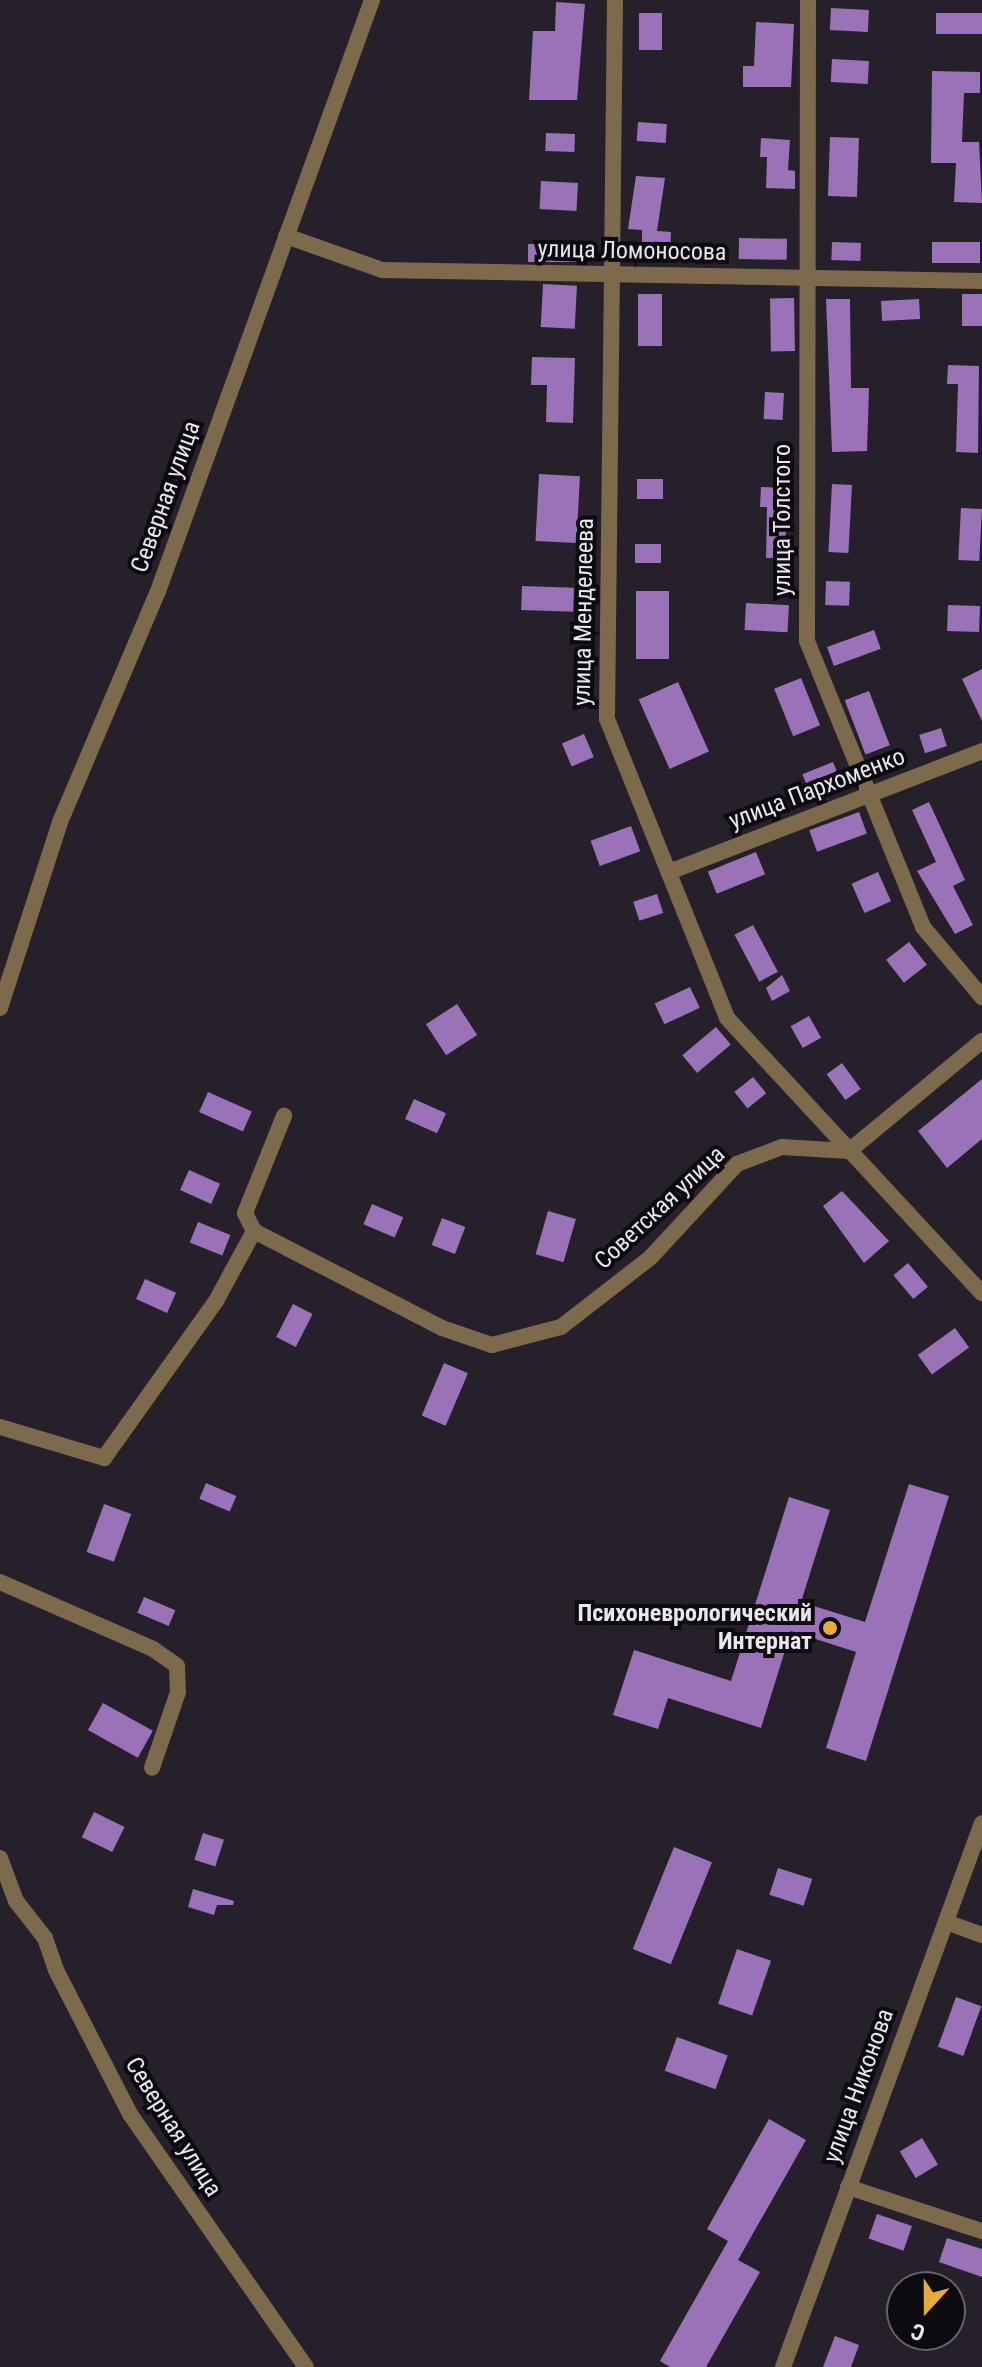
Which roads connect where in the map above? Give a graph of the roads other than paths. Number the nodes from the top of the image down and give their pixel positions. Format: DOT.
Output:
graph roads {
  1 [pos="372,0"];
  2 [pos="615,0"];
  3 [pos="808,0"];
  4 [pos="286,236"];
  5 [pos="612,275"];
  6 [pos="808,277"];
  7 [pos="982,281"];
  8 [pos="982,751"];
  9 [pos="869,794"];
  10 [pos="669,872"];
  11 [pos="982,997"];
  12 [pos="0,1008"];
  13 [pos="982,1041"];
  14 [pos="284,1116"];
  15 [pos="849,1151"];
  16 [pos="254,1231"];
  17 [pos="982,1293"];
  18 [pos="0,1427"];
  19 [pos="0,1582"];
  20 [pos="152,1768"];
  21 [pos="982,1823"];
  22 [pos="0,1858"];
  23 [pos="946,1922"];
  24 [pos="982,1935"];
  25 [pos="848,2187"];
  26 [pos="982,2231"];
  27 [pos="306,2367"];
  28 [pos="783,2367"];
  1 -- 4 [label="street, Северная улица"];
  2 -- 5 [label="street, улица Менделеева"];
  3 -- 6 [label="street, улица Толстого"];
  4 -- 5 [label="street, улица Ломоносова"];
  4 -- 12 [label="street, Северная улица"];
  5 -- 6 [label="street, улица Ломоносова"];
  5 -- 10 [label="street, улица Менделеева"];
  6 -- 7 [label="street, улица Ломоносова"];
  6 -- 9 [label="street, улица Толстого"];
  8 -- 9 [label="street, улица Пархоменко"];
  9 -- 10 [label="street, улица Пархоменко"];
  9 -- 11 [label="street, улица Толстого"];
  10 -- 15 [label="street, улица Менделеева"];
  13 -- 15 [label="street"];
  14 -- 16 [label="street"];
  15 -- 16 [label="street, Советская улица"];
  15 -- 17 [label="street, улица Менделеева"];
  16 -- 18 [label="street"];
  19 -- 20 [label="street"];
  21 -- 23 [label="street, улица Никонова"];
  22 -- 27 [label="street, Северная улица"];
  23 -- 24 [label="street"];
  23 -- 25 [label="street, улица Никонова"];
  25 -- 26 [label="street"];
  25 -- 28 [label="street, улица Никонова"];
}
